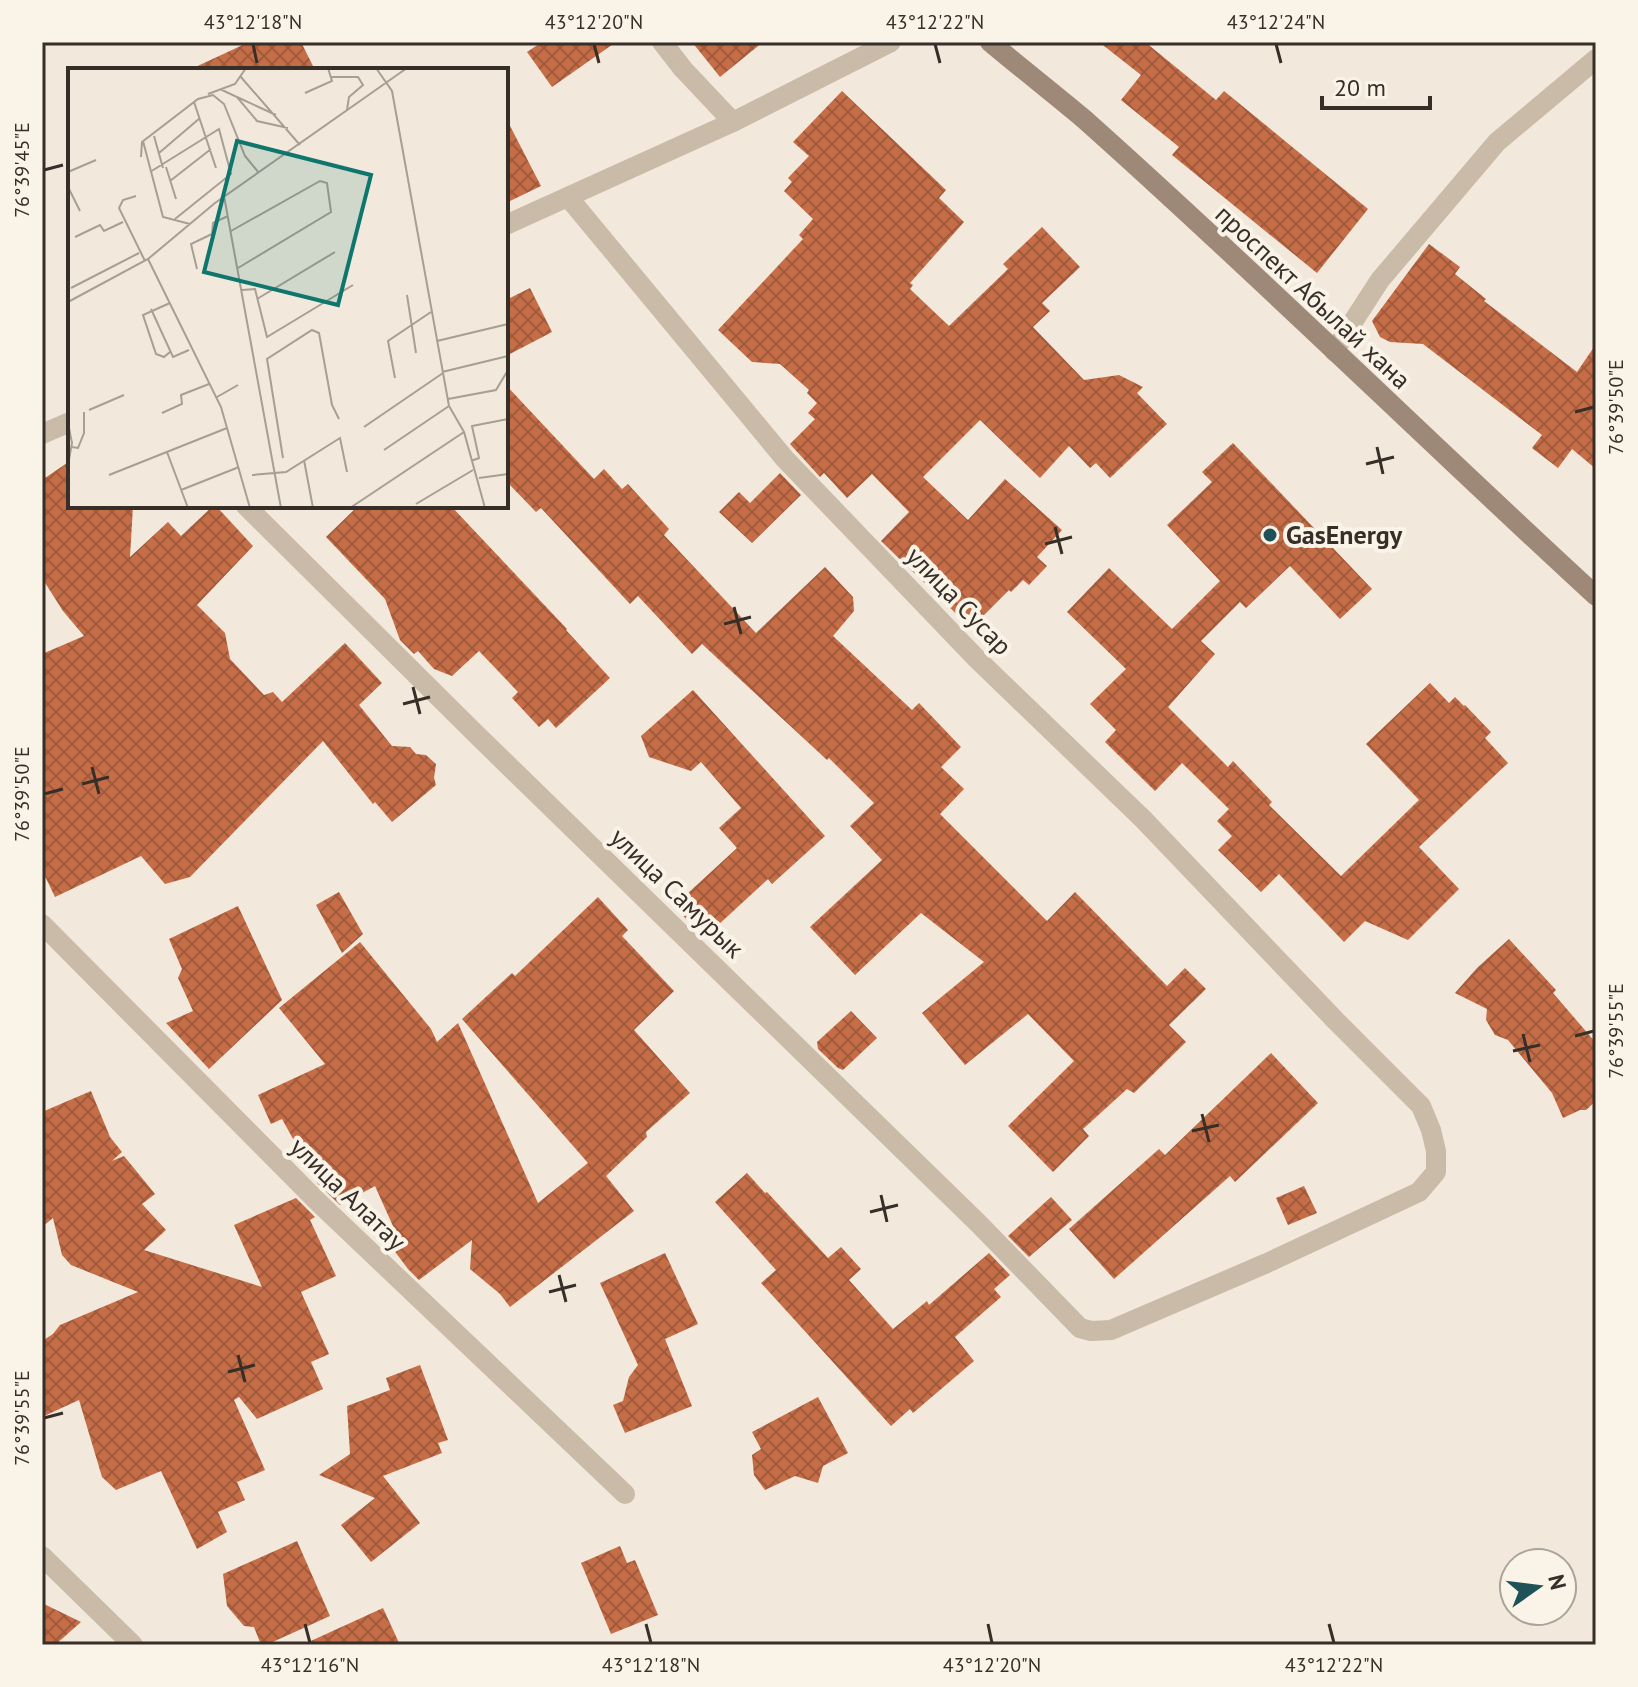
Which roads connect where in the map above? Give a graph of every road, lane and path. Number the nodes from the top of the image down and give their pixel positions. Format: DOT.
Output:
graph roads {
  1 [pos="662,42"];
  2 [pos="891,42"];
  3 [pos="990,42"];
  4 [pos="1596,59"];
  5 [pos="733,122"];
  6 [pos="568,197"];
  7 [pos="508,224"];
  8 [pos="1334,351"];
  9 [pos="68,423"];
  10 [pos="42,434"];
  11 [pos="248,508"];
  12 [pos="1596,596"];
  13 [pos="42,924"];
  14 [pos="1070,1318"];
  15 [pos="625,1494"];
  16 [pos="42,1556"];
  17 [pos="133,1645"];
  1 -- 5 [label="street"];
  2 -- 5 [label="street"];
  3 -- 8 [label="main road, проспект Абылай хана"];
  4 -- 8 [label="street"];
  5 -- 6 [label="street"];
  6 -- 7 [label="street"];
  6 -- 14 [label="street, улица Сусар"];
  8 -- 12 [label="main road, проспект Абылай хана"];
  9 -- 10 [label="street"];
  11 -- 14 [label="street, улица Самурык"];
  13 -- 15 [label="street, улица Алатау"];
  16 -- 17 [label="street"];
}
